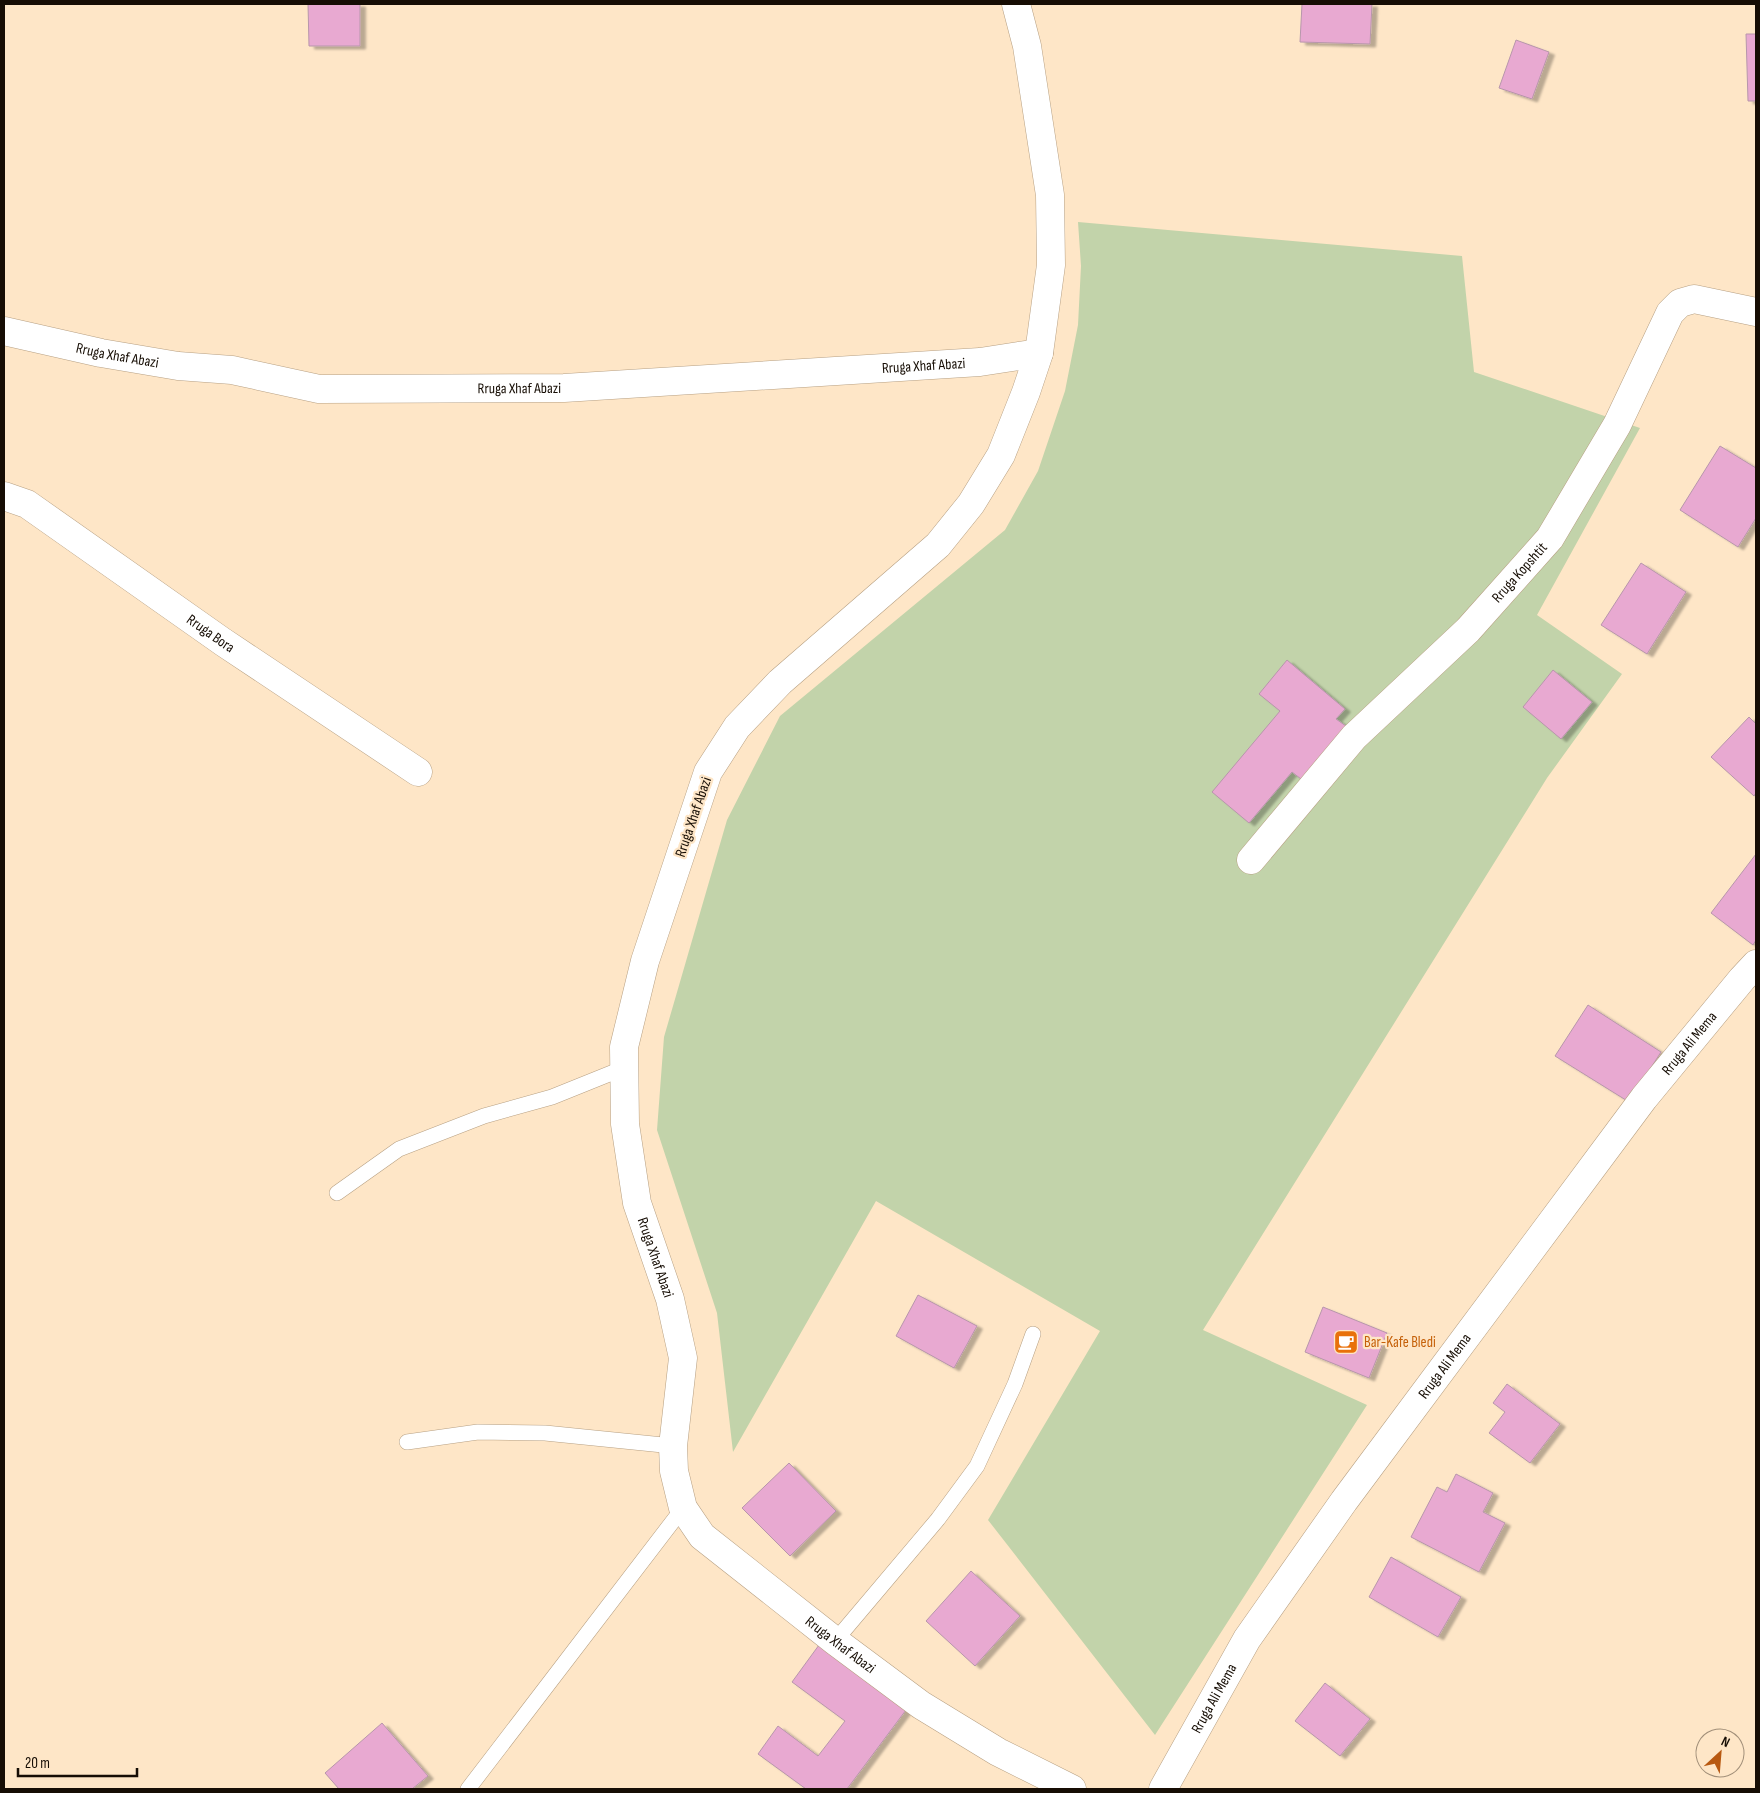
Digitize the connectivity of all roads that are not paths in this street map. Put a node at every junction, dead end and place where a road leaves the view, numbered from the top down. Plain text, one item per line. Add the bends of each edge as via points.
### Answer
1 (1016, 4) edge
2 (1756, 312) edge
3 (4, 331) edge
4 (1039, 353) junction
5 (4, 496) edge
6 (418, 772) dead end
7 (1251, 860) dead end
8 (1756, 964) edge
9 (624, 1068) junction
10 (337, 1192) dead end
11 (1033, 1334) dead end
12 (408, 1442) dead end
13 (673, 1446) junction
14 (683, 1508) junction
15 (836, 1641) junction
16 (468, 1789) edge
17 (1072, 1789) edge
18 (1163, 1789) edge

1 - 4 street, Rruga Xhaf Abazi via 1027,46 1050,195 1051,265
2 - 7 street, Rruga Kopshtit via 1694,299 1680,303 1670,313 1617,425 1550,538 1468,630 1354,737
3 - 4 street, Rruga Xhaf Abazi via 101,353 178,366 232,370 319,389 564,388 980,362
4 - 9 street, Rruga Xhaf Abazi via 1000,455 971,504 938,545 780,682 737,727 708,772 645,961 624,1046
5 - 6 street, Rruga Bora via 27,504 223,642
8 - 18 street, Rruga Ali Mema via 1644,1098 1344,1501 1247,1639
9 - 10 lane via 552,1097 484,1116 400,1148
9 - 13 street, Rruga Xhaf Abazi via 625,1124 637,1203 670,1299 683,1358
11 - 15 lane via 1015,1384 978,1466
12 - 13 lane via 478,1432 545,1433
13 - 14 street, Rruga Xhaf Abazi via 674,1470
14 - 15 street, Rruga Xhaf Abazi via 702,1536
14 - 16 lane
15 - 17 street, Rruga Xhaf Abazi via 921,1705 998,1752

